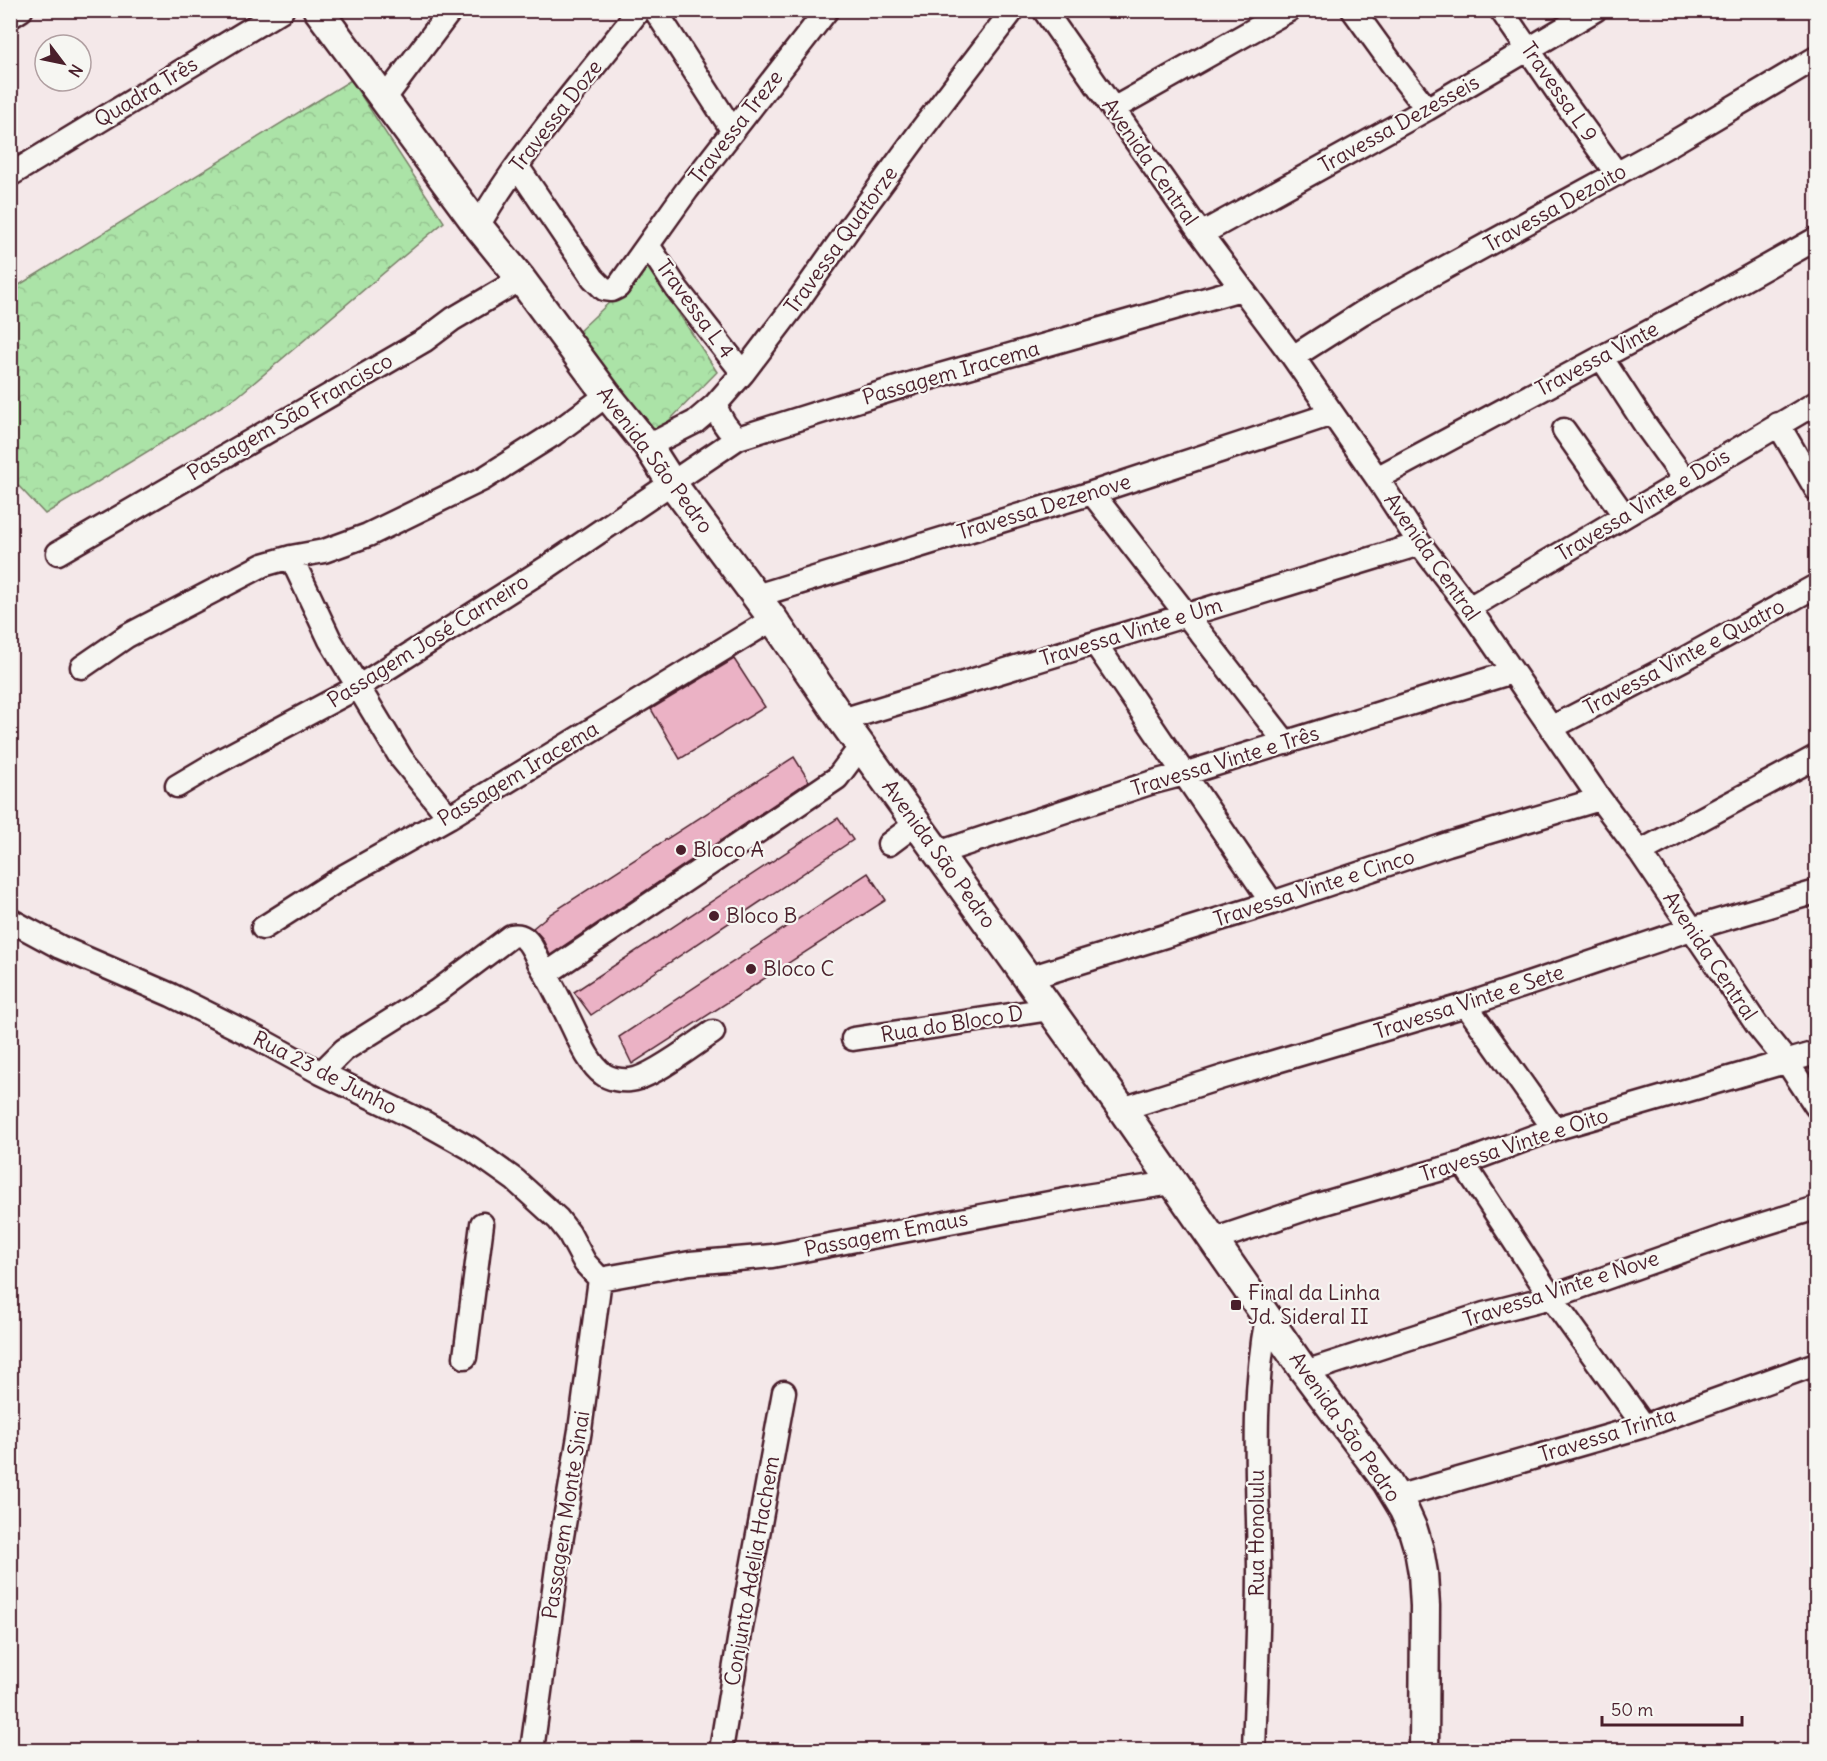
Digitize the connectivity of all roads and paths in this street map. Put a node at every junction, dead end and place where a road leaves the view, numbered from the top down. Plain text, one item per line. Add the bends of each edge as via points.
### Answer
1 (21, 10) edge
2 (282, 10) edge
3 (318, 10) edge
4 (451, 10) edge
5 (639, 10) edge
6 (656, 10) edge
7 (827, 10) edge
8 (1013, 10) edge
9 (1044, 10) edge
10 (1289, 10) edge
11 (1353, 10) edge
12 (1501, 10) edge
13 (1595, 10) edge
14 (10, 17) edge
15 (1529, 50) junction
16 (1816, 58) edge
17 (385, 98) junction
18 (1113, 109) junction
19 (1427, 109) junction
20 (733, 131) junction
21 (517, 166) junction
22 (1617, 174) junction
23 (10, 175) edge
24 (478, 226) junction
25 (1201, 234) junction
26 (1816, 239) edge
27 (648, 244) junction
28 (521, 279) junction
29 (1241, 289) junction
30 (1293, 357) junction
31 (1601, 357) junction
32 (743, 374) junction
33 (607, 395) junction
34 (1816, 403) edge
35 (715, 405) junction
36 (1332, 414) junction
37 (1778, 424) junction
38 (1564, 430) dead end
39 (738, 438) junction
40 (648, 446) junction
41 (1377, 478) junction
42 (1685, 480) junction
43 (671, 482) junction
44 (1816, 489) edge
45 (1092, 493) junction
46 (1624, 515) junction
47 (1420, 544) junction
48 (58, 553) dead end
49 (291, 557) junction
50 (1816, 586) edge
51 (756, 596) junction
52 (1469, 608) junction
53 (1187, 615) junction
54 (773, 619) junction
55 (1095, 643) junction
56 (82, 667) dead end
57 (1512, 672) junction
58 (358, 687) junction
59 (842, 720) junction
60 (1551, 728) junction
61 (1286, 743) junction
62 (861, 746) junction
63 (1816, 757) edge
64 (1184, 774) junction
65 (177, 786) dead end
66 (1600, 799) junction
67 (449, 817) junction
68 (917, 823) junction
69 (889, 844) dead end
70 (1640, 852) junction
71 (938, 853) junction
72 (1816, 892) edge
73 (1272, 903) junction
74 (10, 920) edge
75 (264, 928) dead end
76 (1691, 929) junction
77 (546, 974) junction
78 (1029, 978) junction
79 (1466, 1005) junction
80 (1050, 1009) junction
81 (714, 1032) dead end
82 (853, 1040) dead end
83 (1816, 1053) edge
84 (1787, 1062) junction
85 (321, 1073) junction
86 (1816, 1106) edge
87 (1122, 1109) junction
88 (1554, 1129) junction
89 (1463, 1163) junction
90 (1172, 1183) junction
91 (1816, 1208) edge
92 (482, 1224) dead end
93 (1213, 1240) junction
94 (600, 1279) junction
95 (1551, 1297) junction
96 (1267, 1317) junction
97 (465, 1357) dead end
98 (1816, 1364) edge
99 (1305, 1372) junction
100 (784, 1392) dead end
101 (1644, 1426) junction
102 (1396, 1497) junction
103 (531, 1750) edge
104 (721, 1750) edge
105 (1254, 1750) edge
106 (1424, 1750) edge

1 - 14 street
2 - 23 street, Quadra Três
3 - 17 main road, Avenida São Pedro
4 - 17 street
5 - 21 street, Travessa Doze
6 - 20 street
7 - 20 street, Travessa Treze
8 - 32 street, Travessa Quatorze
9 - 18 street, Avenida Central
10 - 18 street
11 - 19 street
12 - 15 street, Travessa L 9
13 - 15 street, Travessa Dezesseis
15 - 19 street, Travessa Dezesseis
15 - 22 street, Travessa L 9
16 - 22 street, Travessa Dezoito
17 - 24 main road, Avenida São Pedro
18 - 25 street, Avenida Central
19 - 25 street, Travessa Dezesseis
20 - 27 street, Travessa Treze
21 - 24 street, Travessa Doze
21 - 27 street, Travessa Treze via 604,289 618,287
22 - 30 street, Travessa Dezoito via 1362,313
24 - 28 main road, Avenida São Pedro
25 - 29 street, Avenida Central
26 - 31 street, Travessa Vinte
27 - 32 street, Travessa L 4 via 677,289
28 - 33 main road, Avenida São Pedro
28 - 48 street, Passagem São Francisco via 425,340
29 - 30 street, Avenida Central
29 - 39 street, Passagem Iracema via 916,382
30 - 36 street, Avenida Central
31 - 41 street, Travessa Vinte
31 - 42 street
32 - 35 street, Travessa Quatorze
33 - 40 main road, Avenida São Pedro
33 - 49 street via 517,458 427,508 346,544
34 - 37 street, Travessa Vinte e Dois
35 - 39 street via 723,423
35 - 40 street, Travessa Quatorze via 695,422
36 - 41 street, Avenida Central
36 - 45 street, Travessa Dezenove
37 - 42 street, Travessa Vinte e Dois
37 - 44 street
38 - 46 street
39 - 43 street, Passagem Iracema
40 - 43 main road, Avenida São Pedro
41 - 47 street, Avenida Central
42 - 46 street, Travessa Vinte e Dois
43 - 51 main road, Avenida São Pedro
43 - 58 street, Passagem José Carneiro via 549,566
45 - 51 street, Travessa Dezenove
45 - 53 street
46 - 52 street, Travessa Vinte e Dois
47 - 52 street, Avenida Central
47 - 53 street, Travessa Vinte e Um
49 - 56 street via 242,575 127,636
49 - 58 street via 330,640
50 - 60 street, Travessa Vinte e Quatro
51 - 54 main road, Avenida São Pedro
52 - 57 street, Avenida Central
53 - 55 street, Travessa Vinte e Um
53 - 61 street
54 - 59 main road, Avenida São Pedro
54 - 67 street, Passagem Iracema
55 - 59 street, Travessa Vinte e Um
55 - 64 street
57 - 60 street, Avenida Central
57 - 61 street, Travessa Vinte e Três
58 - 65 street, Passagem José Carneiro
58 - 67 street via 401,758
59 - 62 main road, Avenida São Pedro
60 - 66 street, Avenida Central
61 - 64 street, Travessa Vinte e Três
62 - 68 main road, Avenida São Pedro
62 - 77 street via 837,778
63 - 70 street
64 - 71 street, Travessa Vinte e Três
64 - 73 street
66 - 70 street, Avenida Central
66 - 73 street, Travessa Vinte e Cinco via 1448,844
67 - 75 street, Passagem Iracema via 346,875
68 - 69 street
68 - 71 main road, Avenida São Pedro
70 - 76 street, Avenida Central
71 - 78 main road, Avenida São Pedro
72 - 76 street, Travessa Vinte e Sete
73 - 78 street, Travessa Vinte e Cinco
74 - 85 street, Rua 23 de Junho via 171,995
76 - 79 street, Travessa Vinte e Sete
76 - 84 street, Avenida Central
77 - 81 street via 581,1044 608,1077 638,1078
77 - 85 street via 523,937 511,936 438,991 344,1050
78 - 80 main road, Avenida São Pedro
79 - 87 street, Travessa Vinte e Sete
79 - 88 street
80 - 82 street, Rua do Bloco D
80 - 87 main road, Avenida São Pedro
83 - 84 street, Travessa Vinte e Oito
84 - 86 street, Avenida Central
84 - 88 street, Travessa Vinte e Oito
85 - 94 street, Rua 23 de Junho via 448,1135 515,1180 558,1219 585,1263
87 - 90 main road, Avenida São Pedro
88 - 89 street, Travessa Vinte e Oito
89 - 93 street, Travessa Vinte e Oito
89 - 95 street
90 - 93 main road, Avenida São Pedro
90 - 94 street, Passagem Emaus via 771,1256 690,1263
91 - 95 street, Travessa Vinte e Nove
92 - 97 street
93 - 96 main road, Avenida São Pedro
94 - 103 street, Passagem Monte Sinai
95 - 99 street, Travessa Vinte e Nove via 1484,1314
95 - 101 street
96 - 99 main road, Avenida São Pedro
96 - 105 street, Rua Honolulu via 1258,1380 1256,1444 1259,1570
98 - 101 street, Travessa Trinta
99 - 102 main road, Avenida São Pedro
100 - 104 street, Conjunto Adelia Hachem
101 - 102 street, Travessa Trinta
102 - 106 main road, Avenida São Pedro via 1413,1530 1423,1573

